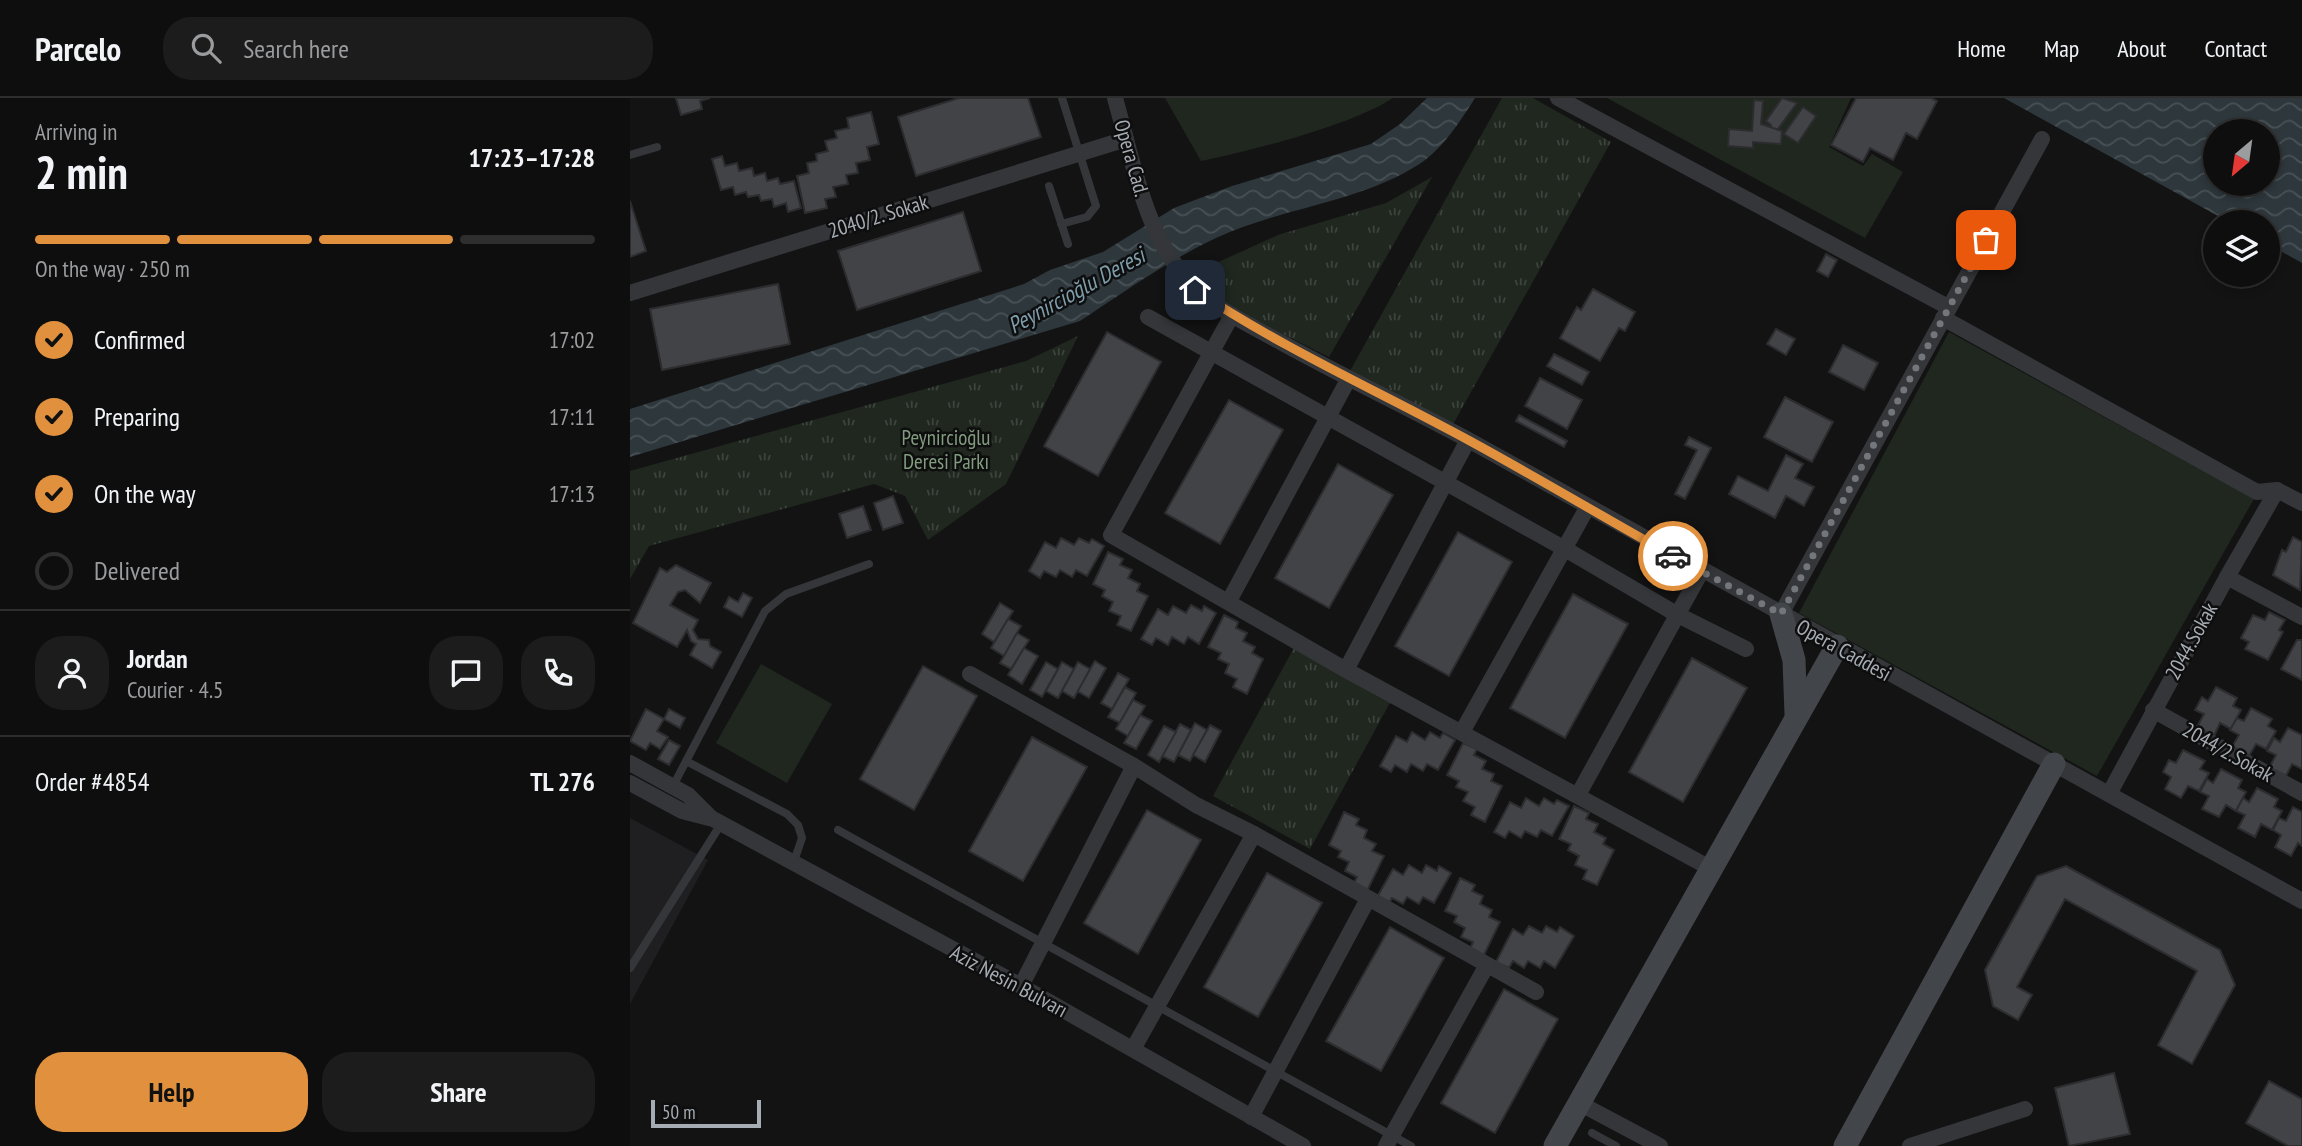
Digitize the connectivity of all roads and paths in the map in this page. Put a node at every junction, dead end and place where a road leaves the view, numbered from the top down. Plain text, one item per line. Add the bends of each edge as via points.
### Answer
1 (1062, 98) edge
2 (1115, 98) edge
3 (1558, 98) edge
4 (1126, 139) junction
5 (2042, 139) dead end
6 (657, 147) dead end
7 (1077, 154) junction
8 (630, 155) edge
9 (1049, 186) dead end
10 (1061, 224) junction
11 (1068, 244) dead end
12 (1177, 265) joint
13 (630, 293) edge
14 (1945, 312) junction
15 (1232, 314) junction
16 (1148, 317) dead end
17 (1212, 350) junction
18 (1349, 380) junction
19 (1329, 417) junction
20 (1468, 440) junction
21 (1445, 483) junction
22 (2277, 489) junction
23 (2302, 503) edge
24 (1587, 508) junction
25 (1565, 549) junction
26 (869, 564) dead end
27 (1701, 572) junction
28 (2227, 577) junction
29 (1229, 601) junction
30 (1781, 614) junction
31 (1678, 615) junction
32 (2302, 617) edge
33 (1837, 646) junction
34 (1746, 649) dead end
35 (1346, 670) junction
36 (970, 674) dead end
37 (2153, 710) junction
38 (1796, 716) junction
39 (1462, 732) junction
40 (686, 761) junction
41 (630, 763) edge
42 (2054, 764) junction
43 (1134, 766) junction
44 (630, 783) edge
45 (673, 786) junction
46 (2302, 793) edge
47 (2109, 794) junction
48 (1578, 795) junction
49 (717, 822) junction
50 (838, 830) dead end
51 (1254, 834) junction
52 (793, 864) junction
53 (1710, 868) junction
54 (1368, 899) junction
55 (2302, 901) edge
56 (1043, 943) junction
57 (1487, 965) junction
58 (630, 968) edge
59 (1021, 986) junction
60 (1536, 992) dead end
61 (1157, 1006) junction
62 (1133, 1049) junction
63 (1276, 1071) junction
64 (1579, 1103) junction
65 (2025, 1109) dead end
66 (1251, 1117) junction
67 (1592, 1133) dead end
68 (1389, 1141) edge
69 (1303, 1146) edge
70 (1412, 1146) edge
71 (1555, 1146) edge
72 (1616, 1146) edge
73 (1660, 1146) edge
74 (1845, 1146) edge
75 (1910, 1146) edge

1 - 7 lane
2 - 4 street, Opera Cad.
3 - 14 street
4 - 7 street, 2040/2. Sokak
4 - 12 street, Opera Cad. via 1149,219
5 - 14 street
6 - 8 lane
7 - 10 lane via 1096,206 1087,217
7 - 13 street, 2040/2. Sokak
9 - 10 lane
10 - 11 lane
12 - 15 street, Opera Caddesi via 1195,290
14 - 22 street via 2258,492
14 - 30 street
15 - 17 street
15 - 18 street, Opera Caddesi
16 - 17 street
17 - 19 street
17 - 29 street via 1111,535
18 - 19 street
18 - 20 street, Opera Caddesi
19 - 21 street
19 - 29 street
20 - 21 street
20 - 24 street, Opera Caddesi
21 - 25 street
21 - 35 street
22 - 23 street
22 - 28 street, 2044.Sokak
24 - 25 street
24 - 27 street, Opera Caddesi
25 - 31 street
25 - 39 street
26 - 40 lane via 786,594 765,611
27 - 30 street, Opera Caddesi
27 - 31 street
28 - 32 street
28 - 37 street, 2044.Sokak
29 - 35 street
30 - 33 street, Opera Caddesi
30 - 38 street via 1794,660
31 - 34 street
31 - 48 street
33 - 38 street
33 - 42 street, Opera Caddesi
35 - 39 street
36 - 43 street
37 - 46 street, 2044/2.Sokak
37 - 47 street, 2044.Sokak
38 - 53 street
39 - 48 street
40 - 45 lane
40 - 52 lane via 793,819 802,838
41 - 45 street, Aziz Nesin Bulvarı
42 - 47 street, Opera Caddesi
42 - 74 street
43 - 51 street
43 - 56 street
44 - 49 street, Aziz Nesin Bulvarı via 682,811
45 - 49 street, Aziz Nesin Bulvarı
47 - 55 street, Opera Caddesi
48 - 53 street
49 - 52 street, Aziz Nesin Bulvarı
49 - 58 lane
50 - 56 lane
51 - 54 street
51 - 61 street
52 - 59 street, Aziz Nesin Bulvarı
53 - 64 street
54 - 57 street
54 - 63 street
56 - 59 street
56 - 61 lane
57 - 60 street
57 - 68 street
59 - 62 street, Aziz Nesin Bulvarı
61 - 62 street
61 - 63 lane
62 - 66 street, Aziz Nesin Bulvarı
63 - 66 street
63 - 68 lane
64 - 71 street
64 - 73 street
65 - 75 street
66 - 69 street, Aziz Nesin Bulvarı
67 - 72 lane
68 - 70 lane

